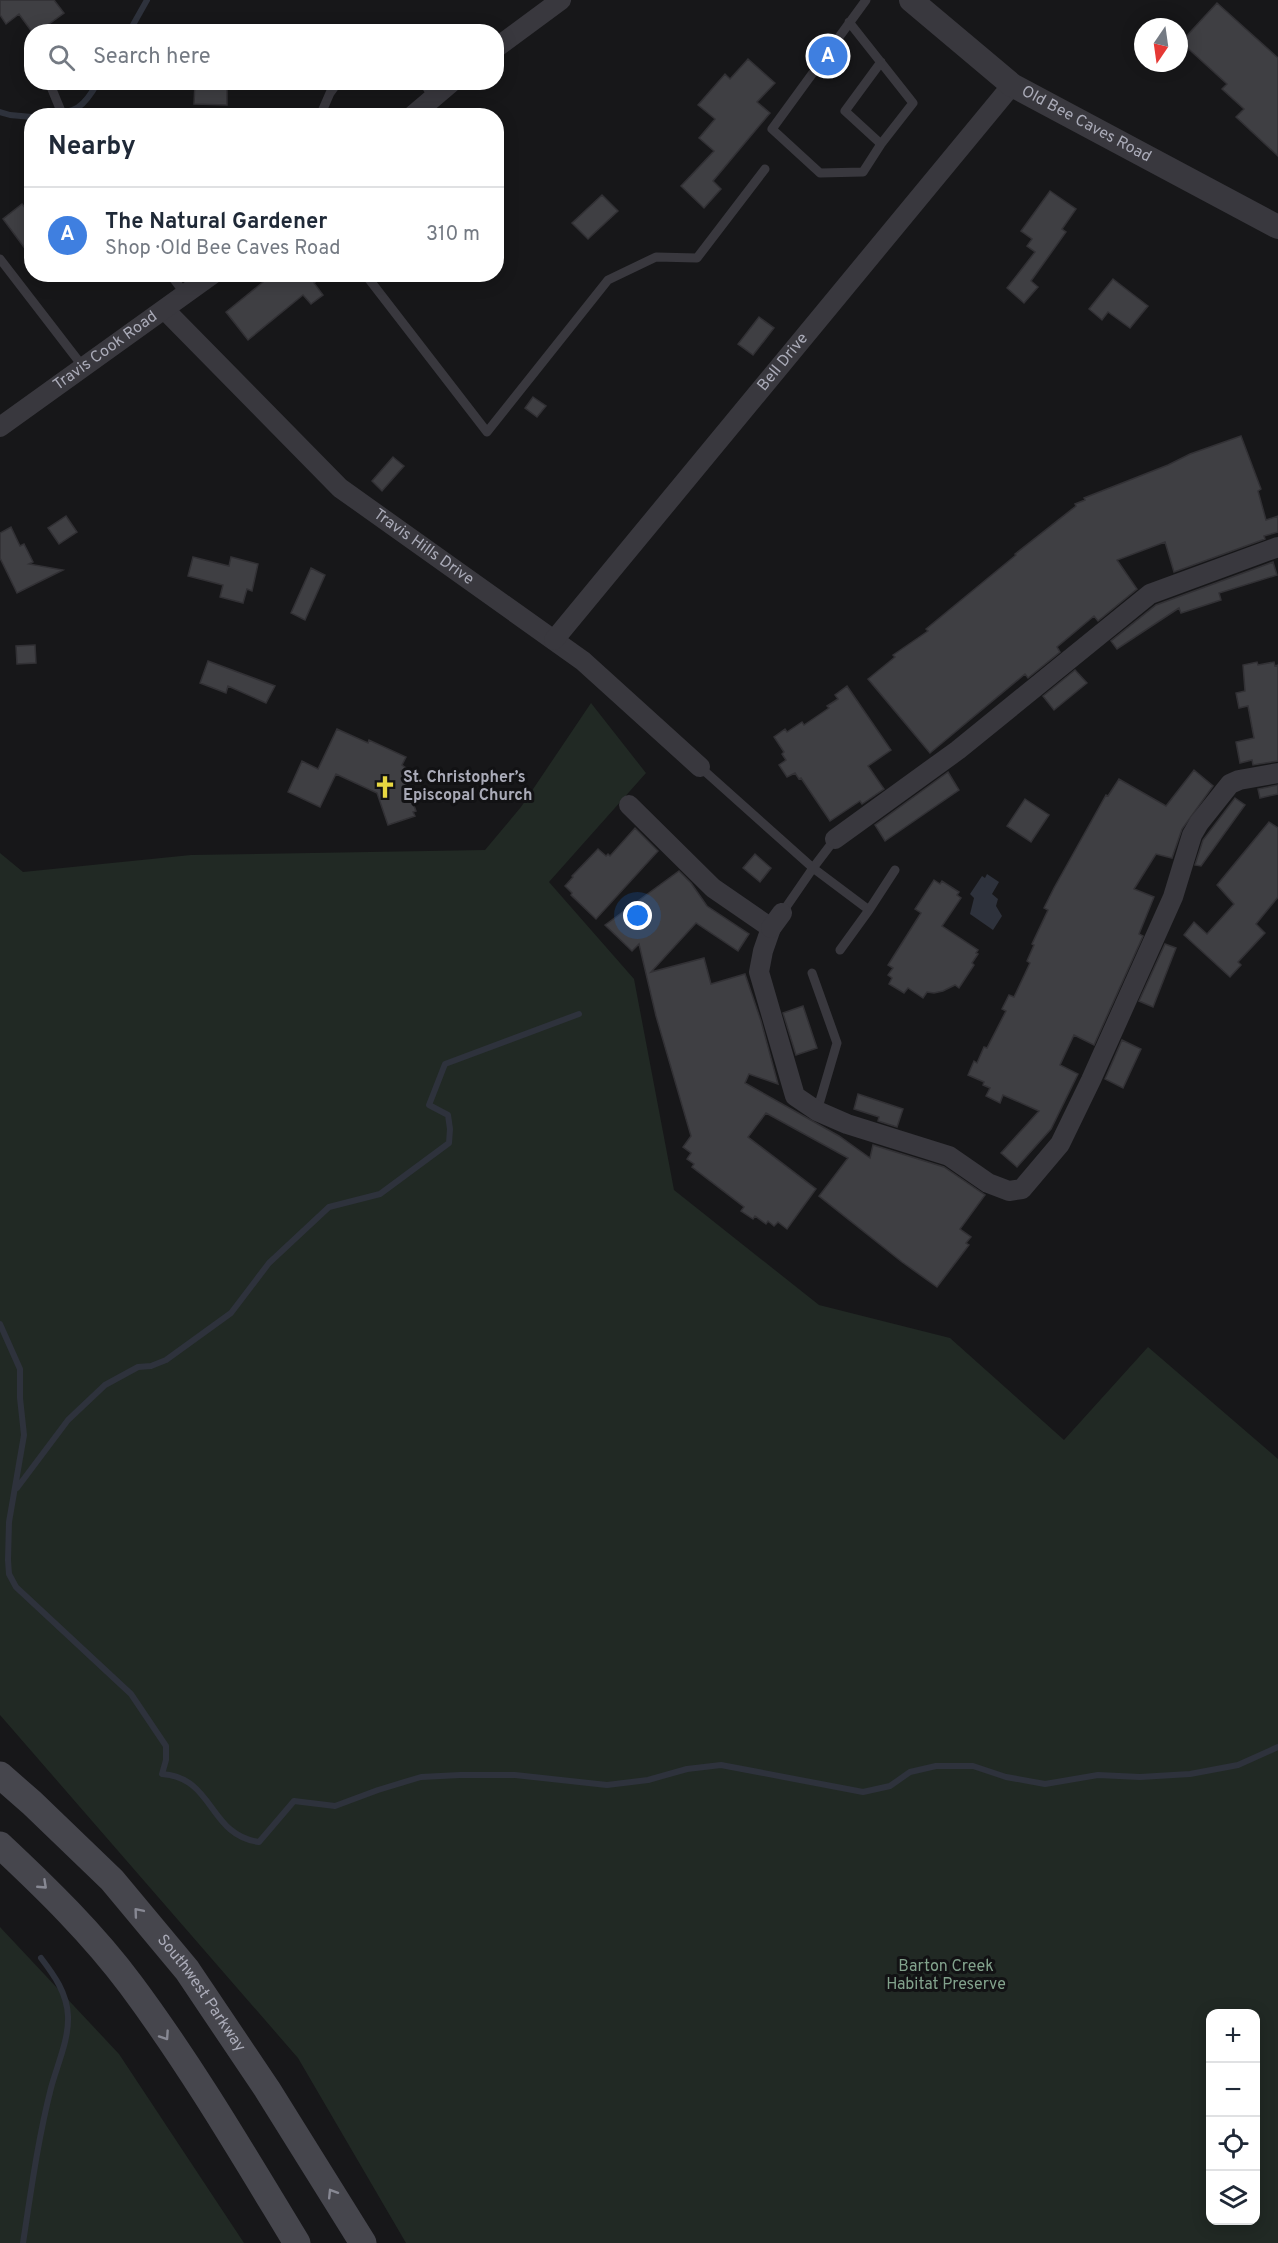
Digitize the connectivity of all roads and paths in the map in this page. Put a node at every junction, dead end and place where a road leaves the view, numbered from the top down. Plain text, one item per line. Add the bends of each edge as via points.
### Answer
1 (561, 0) edge
2 (866, 0) edge
3 (911, 0) edge
4 (849, 22) junction
5 (504, 42) edge
6 (881, 62) junction
7 (1012, 85) junction
8 (52, 90) edge
9 (333, 90) edge
10 (428, 90) edge
11 (60, 108) edge
12 (323, 108) edge
13 (417, 108) edge
14 (881, 144) junction
15 (765, 169) dead end
16 (1278, 227) edge
17 (0, 259) edge
18 (176, 282) edge
19 (203, 282) edge
20 (371, 282) edge
21 (186, 295) junction
22 (165, 310) junction
23 (84, 368) junction
24 (0, 427) edge
25 (1278, 547) edge
26 (554, 640) junction
27 (700, 767) joint
28 (1278, 772) edge
29 (628, 805) dead end
30 (836, 839) joint
31 (813, 868) junction
32 (895, 870) dead end
33 (869, 909) junction
34 (777, 921) junction
35 (840, 950) dead end
36 (812, 973) dead end
37 (817, 1111) junction
38 (0, 1775) edge
39 (0, 1845) edge
40 (297, 2243) edge
41 (363, 2243) edge

1 - 5 street
2 - 4 lane
3 - 7 street, Old Bee Caves Road
4 - 6 lane
4 - 14 lane via 772,129 820,173 863,172
6 - 14 lane via 913,103
6 - 14 lane via 845,111
7 - 16 street, Old Bee Caves Road
7 - 26 street, Bell Drive
8 - 11 lane
9 - 12 lane
10 - 13 street
15 - 20 lane via 697,258 656,257 608,280 487,432
17 - 23 lane
18 - 21 lane
19 - 21 street, Travis Cook Road
21 - 22 street, Travis Cook Road
22 - 23 street, Travis Cook Road
22 - 26 street, Travis Hills Drive via 340,488
23 - 24 street, Travis Cook Road
25 - 30 street via 1150,594 958,750
26 - 27 street, Travis Hills Drive via 583,661
27 - 31 lane
28 - 37 street via 1230,784 1199,823 1173,897 1091,1080 1060,1144 1022,1189 1009,1191 988,1183 949,1156
29 - 34 street via 713,888
30 - 31 lane
31 - 33 lane
31 - 34 lane
32 - 33 lane
33 - 35 lane
34 - 37 street via 763,951 759,972 795,1096
36 - 37 lane via 837,1043
41 -> 38 main road, Southwest Parkway via 187,1970 112,1880
39 -> 40 main road via 58,1899 130,1984

